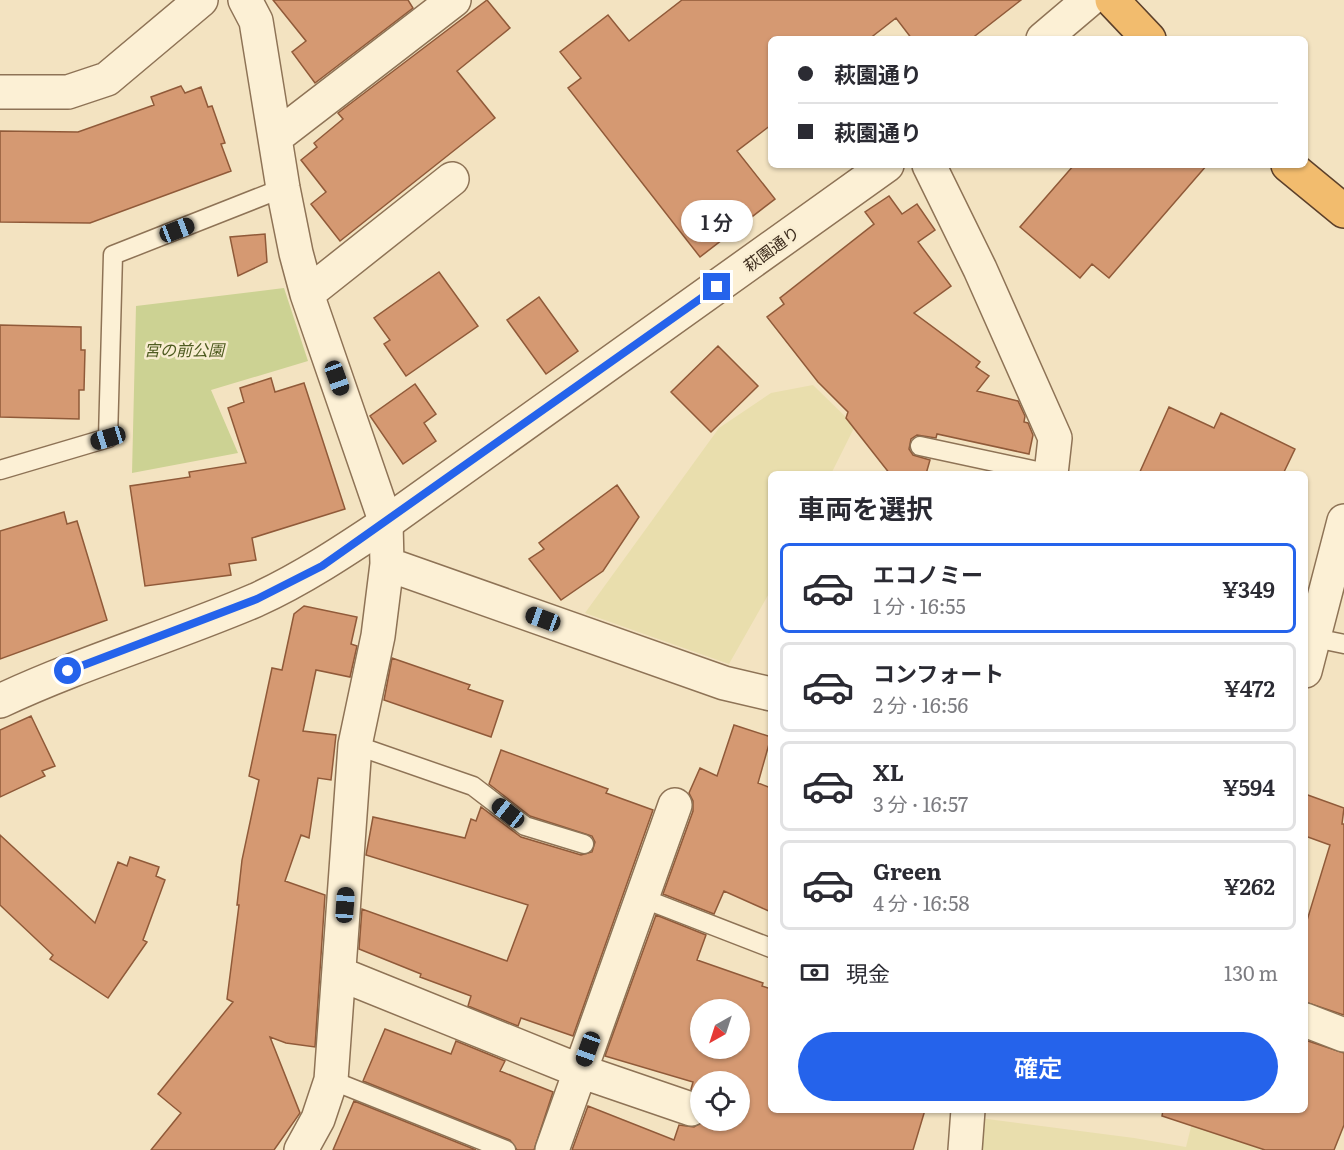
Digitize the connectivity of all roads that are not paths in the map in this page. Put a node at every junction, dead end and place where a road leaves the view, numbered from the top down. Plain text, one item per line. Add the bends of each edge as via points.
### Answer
1 (201, 0) edge
2 (245, 0) edge
3 (454, 0) edge
4 (1089, 0) edge
5 (1112, 0) edge
6 (1047, 36) edge
7 (1146, 36) edge
8 (0, 92) edge
9 (276, 137) junction
10 (883, 168) edge
11 (930, 168) edge
12 (1292, 168) edge
13 (452, 179) dead end
14 (283, 189) junction
15 (1344, 211) edge
16 (307, 294) junction
17 (920, 446) dead end
18 (0, 470) edge
19 (1037, 471) edge
20 (1051, 471) edge
21 (1344, 521) edge
22 (386, 523) junction
23 (387, 564) junction
24 (1329, 641) edge
25 (1308, 666) edge
26 (768, 693) edge
27 (0, 700) edge
28 (355, 744) junction
29 (675, 805) dead end
30 (584, 844) dead end
31 (642, 897) junction
32 (768, 947) edge
33 (340, 974) junction
34 (1308, 1021) edge
35 (1344, 1035) edge
36 (580, 1071) junction
37 (331, 1080) junction
38 (690, 1109) edge
39 (968, 1113) edge
40 (301, 1150) edge
41 (506, 1150) edge
42 (552, 1150) edge
43 (965, 1150) edge

1 - 8 street via 107,79 68,92
2 - 9 street via 256,21
3 - 9 street
4 - 6 street
5 - 7 highway
9 - 14 street
10 - 22 street, 萩園通り
11 - 20 street via 1055,438
12 - 15 highway
13 - 16 street
14 - 16 street
14 - 18 lane via 113,255 108,438
16 - 22 street
17 - 19 lane
21 - 24 street
22 - 23 street
22 - 27 street, 萩園通り via 322,566 257,599 47,678
23 - 26 street via 724,683
23 - 28 street via 378,636
24 - 25 street
28 - 30 lane via 473,786 525,826
28 - 33 street
29 - 31 street
31 - 32 lane
31 - 36 street
33 - 36 street
33 - 37 street
34 - 35 street
36 - 38 street
36 - 42 street
37 - 40 street via 318,1119
37 - 41 lane
39 - 43 street

